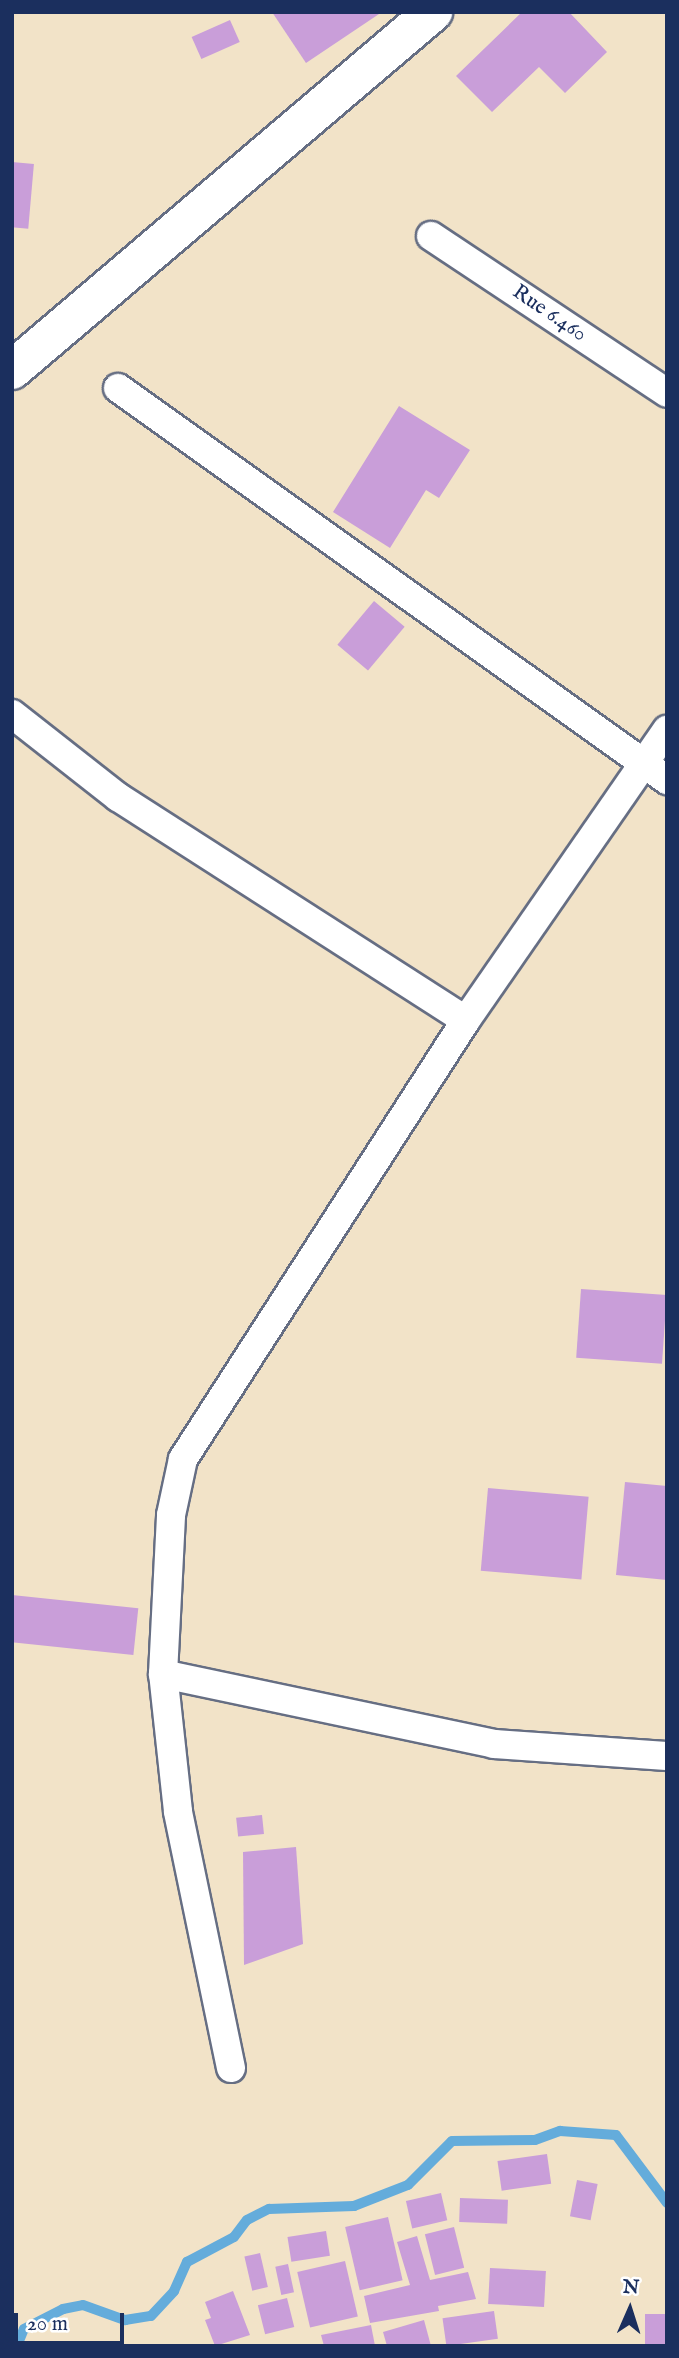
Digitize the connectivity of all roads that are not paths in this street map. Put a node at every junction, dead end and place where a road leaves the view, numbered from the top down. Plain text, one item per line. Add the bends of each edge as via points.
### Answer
1 (433, 12) edge
2 (431, 236) dead end
3 (12, 370) edge
4 (118, 388) dead end
5 (667, 393) edge
6 (12, 714) edge
7 (667, 730) edge
8 (656, 771) edge
9 (466, 1020) junction
10 (163, 1674) junction
11 (667, 1756) edge
12 (231, 2068) dead end

1 - 3 street
2 - 5 street, Rue 6.460
4 - 8 street
6 - 9 street via 118,797
7 - 8 street
8 - 9 street
9 - 10 street via 183,1459 171,1514
10 - 11 street via 494,1744
10 - 12 street via 178,1811

